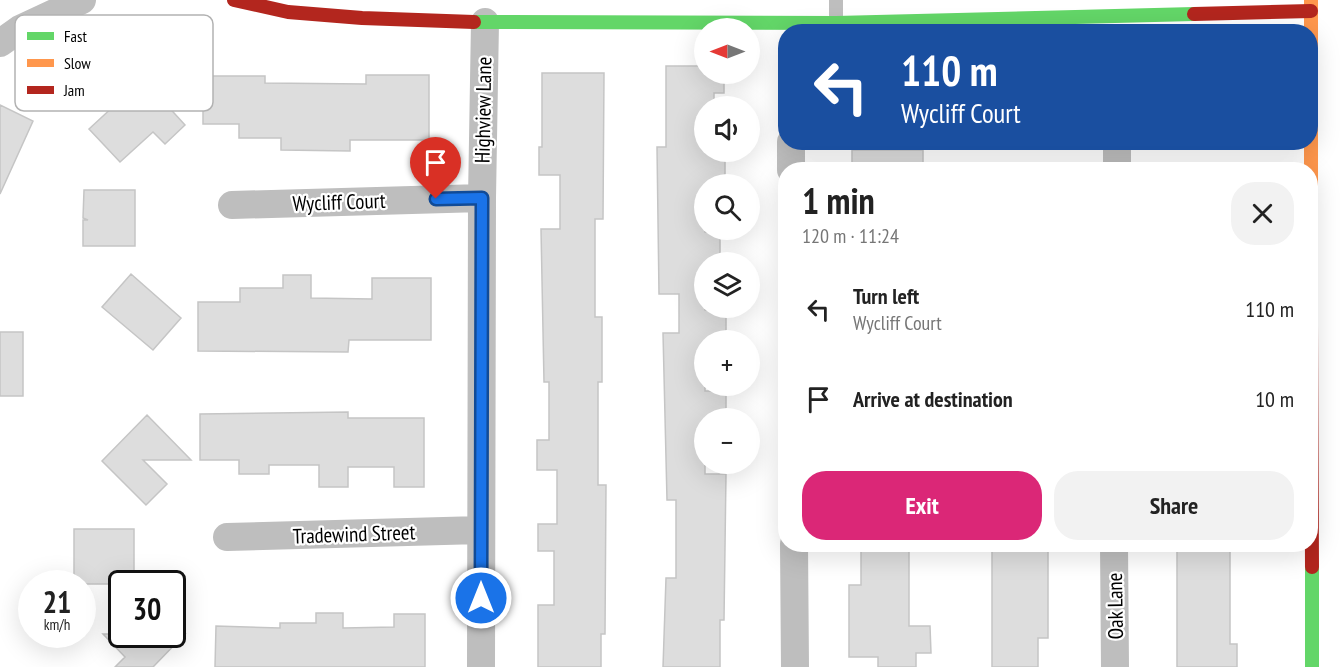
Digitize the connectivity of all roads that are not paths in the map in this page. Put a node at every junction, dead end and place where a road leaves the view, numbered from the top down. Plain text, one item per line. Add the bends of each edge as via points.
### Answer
1 (82, 0) edge
2 (234, 0) edge
3 (836, 0) edge
4 (1087, 0) edge
5 (1311, 5) edge
6 (1262, 6) edge
7 (50, 15) edge
8 (1088, 16) junction
9 (485, 21) junction
10 (836, 23) junction
11 (1118, 23) edge
12 (824, 24) edge
13 (1311, 24) edge
14 (778, 27) edge
15 (15, 32) edge
16 (0, 43) edge
17 (482, 198) junction
18 (232, 205) dead end
19 (480, 530) junction
20 (227, 537) dead end
21 (794, 552) edge
22 (1114, 552) edge
23 (1312, 552) edge
24 (481, 667) edge
25 (795, 667) edge
26 (1115, 667) edge
27 (1312, 667) edge

1 - 7 street
2 - 9 street via 320,15
3 - 10 lane
4 - 8 lane
5 - 6 street
5 - 13 street
6 - 11 street
8 - 10 street
8 - 11 street
9 - 14 street
9 - 17 street, Highview Lane
10 - 12 street
15 - 16 street
17 - 18 street, Wycliff Court
17 - 19 street, Highview Lane
19 - 20 street, Tradewind Street
19 - 24 street, Highview Lane
21 - 25 street
22 - 26 street, Oak Lane
23 - 27 street

